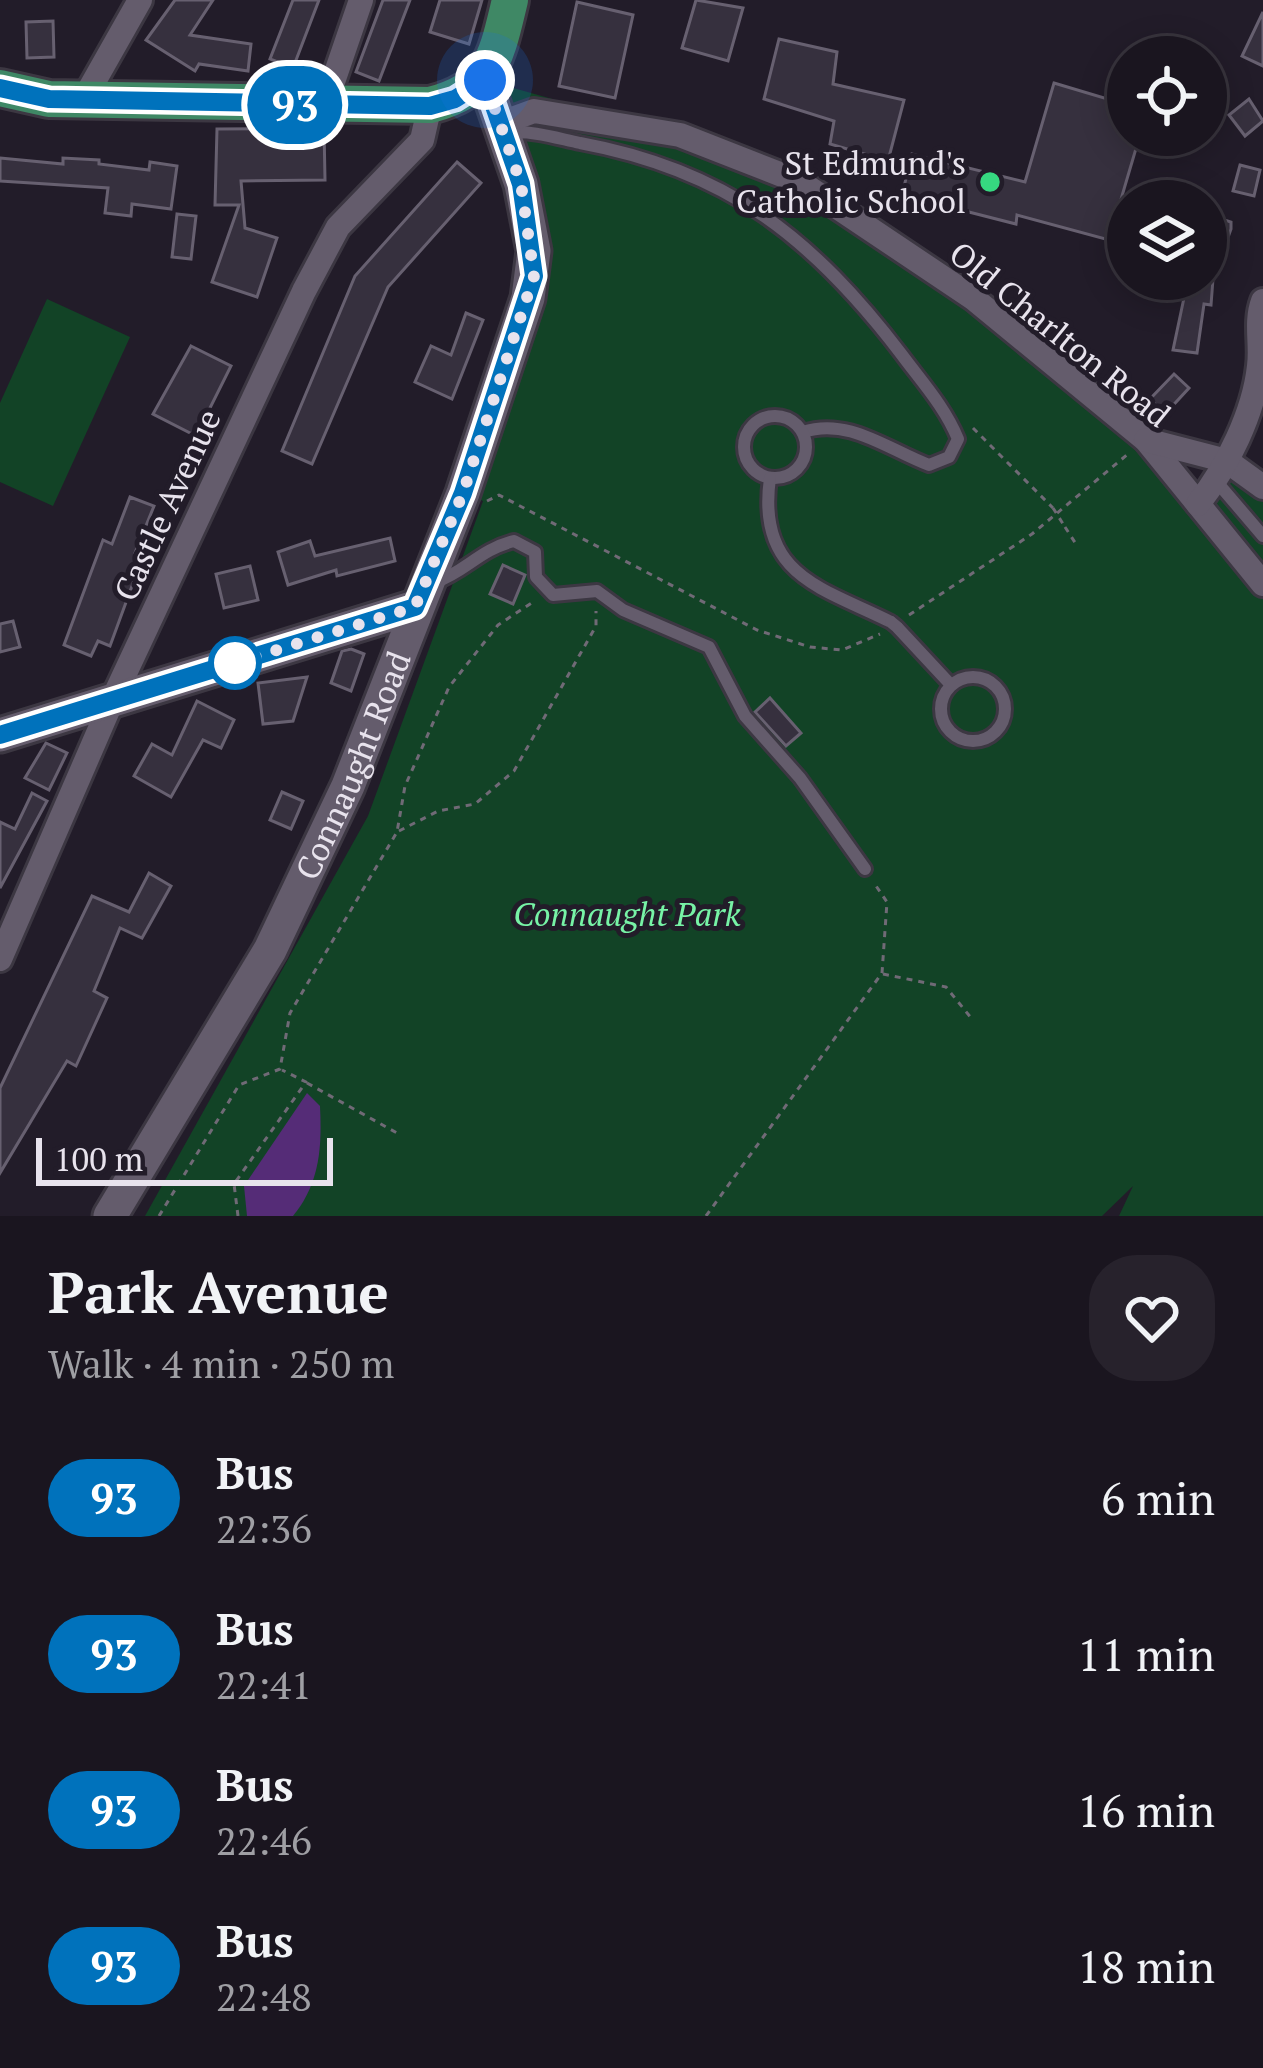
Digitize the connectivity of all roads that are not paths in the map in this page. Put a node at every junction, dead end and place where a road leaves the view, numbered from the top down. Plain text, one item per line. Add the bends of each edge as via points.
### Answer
1 (140, 0) edge
2 (361, 0) edge
3 (510, 0) edge
4 (485, 80) junction
5 (0, 88) edge
6 (84, 98) junction
7 (325, 106) junction
8 (430, 106) junction
9 (505, 128) junction
10 (1263, 301) edge
11 (803, 432) junction
12 (1139, 445) junction
13 (1221, 471) junction
14 (770, 478) junction
15 (1263, 487) edge
16 (1198, 504) junction
17 (1263, 536) edge
18 (1263, 584) edge
19 (418, 598) junction
20 (951, 685) junction
21 (112, 700) junction
22 (0, 735) edge
23 (865, 869) road end
24 (0, 958) edge
25 (110, 1216) edge

1 - 6 street
2 - 7 street
3 - 4 main road
4 - 8 main road
4 - 9 street, Connaught Road
5 - 6 main road
6 - 7 main road
7 - 8 main road
8 - 21 street, Castle Avenue via 422,140 338,227
9 - 11 lane via 629,152 722,187 816,253 950,418 958,439 949,458 929,465 853,429 824,424
9 - 12 street, Old Charlton Road via 534,111 680,135 800,182 973,298
9 - 19 street, Connaught Road via 534,276 463,493
10 - 13 street via 1259,369
11 - 14 lane via 804,461 789,476
11 - 14 lane via 777,416 750,429 746,459
12 - 13 street
12 - 16 street, Old Charlton Road
13 - 15 street
13 - 16 street
13 - 17 lane
14 - 20 lane via 774,533 802,580 894,624
16 - 18 street, Old Charlton Road
19 - 21 street
19 - 23 lane via 485,548 514,541 535,552 536,577 553,595 597,591 710,647 745,716
19 - 25 street, Connaught Road via 349,786 270,950
20 - 20 lane via 970,676 998,688 1004,718 992,735 972,741 945,725 941,704
21 - 22 street
21 - 24 street, Castle Avenue

